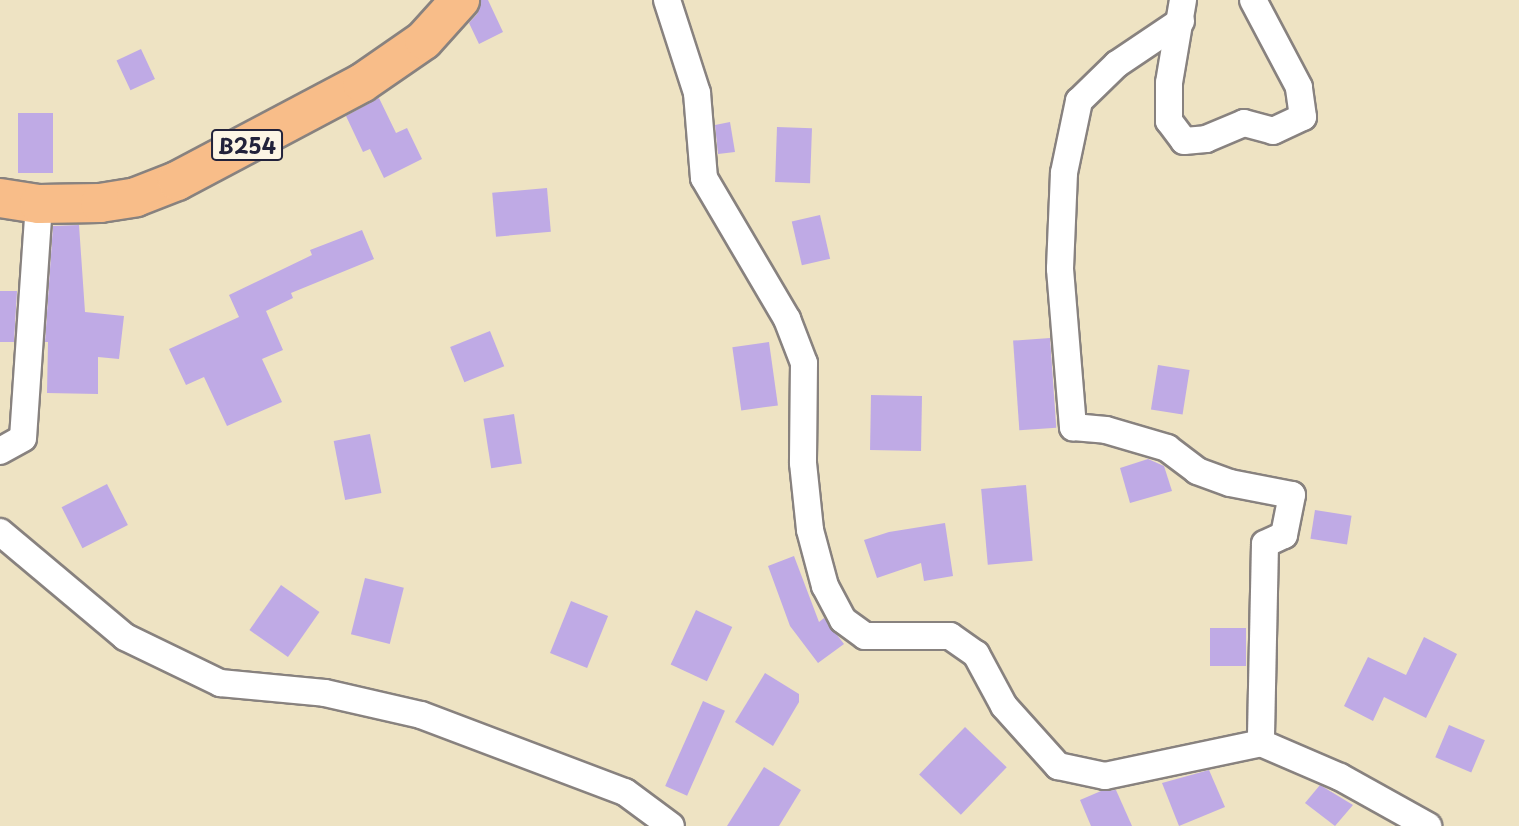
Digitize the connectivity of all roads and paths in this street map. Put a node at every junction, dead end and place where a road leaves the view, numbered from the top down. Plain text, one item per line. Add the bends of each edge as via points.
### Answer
1 (460, 0) edge
2 (667, 0) edge
3 (1253, 0) edge
4 (1182, 10) edge
5 (0, 198) edge
6 (39, 204) junction
7 (0, 451) edge
8 (0, 532) edge
9 (1261, 743) junction
10 (671, 826) edge
11 (1428, 826) edge

1 - 6 main road, B254 via 424,40 362,83 177,181 136,197 100,204
2 - 9 street via 697,93 704,178 787,319 804,363 803,463 810,530 825,586 843,620 865,636 950,636 976,654 1003,706 1058,766 1105,776
3 - 4 street via 1298,87 1303,117 1273,131 1244,123 1206,139 1184,141 1169,121 1169,83
4 - 9 street via 1079,102 1064,173 1060,268 1073,427 1106,430 1167,448 1196,471 1292,495 1284,536 1265,544
5 - 6 main road, B254
6 - 7 street via 23,438
8 - 10 street via 125,637 220,683 325,693 421,715 625,792
9 - 11 street via 1340,777

